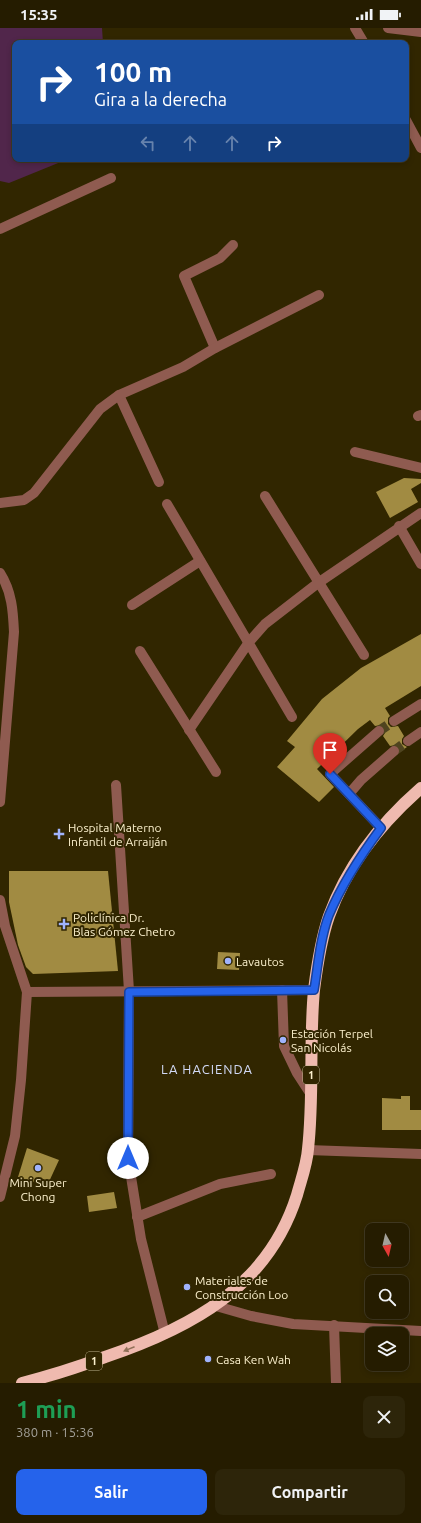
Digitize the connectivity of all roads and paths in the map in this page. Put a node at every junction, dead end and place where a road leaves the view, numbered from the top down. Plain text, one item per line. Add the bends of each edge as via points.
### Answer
1 (355, 28) edge
2 (388, 28) edge
3 (421, 32) edge
4 (362, 40) edge
5 (409, 126) edge
6 (421, 148) edge
7 (111, 178) dead end
8 (0, 229) edge
9 (233, 244) dead end
10 (319, 295) dead end
11 (215, 348) junction
12 (119, 395) junction
13 (355, 452) dead end
14 (421, 468) edge
15 (159, 482) dead end
16 (265, 496) dead end
17 (0, 503) edge
18 (166, 504) dead end
19 (421, 512) edge
20 (399, 526) junction
21 (200, 561) junction
22 (421, 564) edge
23 (0, 573) edge
24 (318, 583) junction
25 (132, 605) dead end
26 (248, 642) junction
27 (140, 651) dead end
28 (364, 655) dead end
29 (421, 704) edge
30 (292, 717) dead end
31 (394, 721) tunnel mouth
32 (189, 730) junction
33 (379, 731) tunnel mouth
34 (421, 732) edge
35 (408, 741) tunnel mouth
36 (394, 751) tunnel mouth
37 (216, 772) dead end
38 (116, 785) dead end
39 (421, 788) edge
40 (349, 794) junction
41 (0, 802) edge
42 (381, 828) junction
43 (0, 900) edge
44 (282, 990) junction
45 (314, 990) junction
46 (27, 992) junction
47 (129, 992) junction
48 (310, 1093) junction
49 (308, 1150) junction
50 (421, 1154) edge
51 (271, 1174) dead end
52 (0, 1197) edge
53 (137, 1217) junction
54 (216, 1306) junction
55 (334, 1325) junction
56 (421, 1330) edge
57 (165, 1334) junction
58 (22, 1383) edge
59 (336, 1383) edge

1 - 4 street
2 - 3 street
5 - 6 street
7 - 8 street
9 - 11 street via 220,258 184,276
10 - 11 street
11 - 12 street via 183,367
12 - 15 street
12 - 17 street via 100,409 34,493 24,500
13 - 14 street
16 - 24 street
18 - 21 street
19 - 20 street
20 - 22 street
20 - 24 street
21 - 25 street
21 - 26 street
23 - 41 street via 7,583 13,606 14,632
24 - 26 street via 265,624
24 - 28 street
26 - 30 street
26 - 32 street
27 - 32 street
29 - 31 street
32 - 37 street
33 - 40 street via 330,774
34 - 35 street
36 - 40 street
38 - 47 street
39 - 42 highway, 1 via 401,805
40 - 42 street
42 - 45 highway, 1 via 360,856 329,916
43 - 46 street via 5,926
44 - 45 street
44 - 47 street
44 - 48 street via 284,1046
45 - 48 highway, 1
46 - 47 street
46 - 52 street via 15,1136
47 - 53 street via 128,1158
48 - 49 highway, 1
49 - 50 street
49 - 54 highway, 1 via 292,1211 281,1233 250,1276
51 - 53 street via 220,1184
53 - 57 street
54 - 55 street via 293,1324
54 - 57 highway, 1
55 - 56 street
55 - 59 street
57 -> 58 highway, 1 via 74,1368

